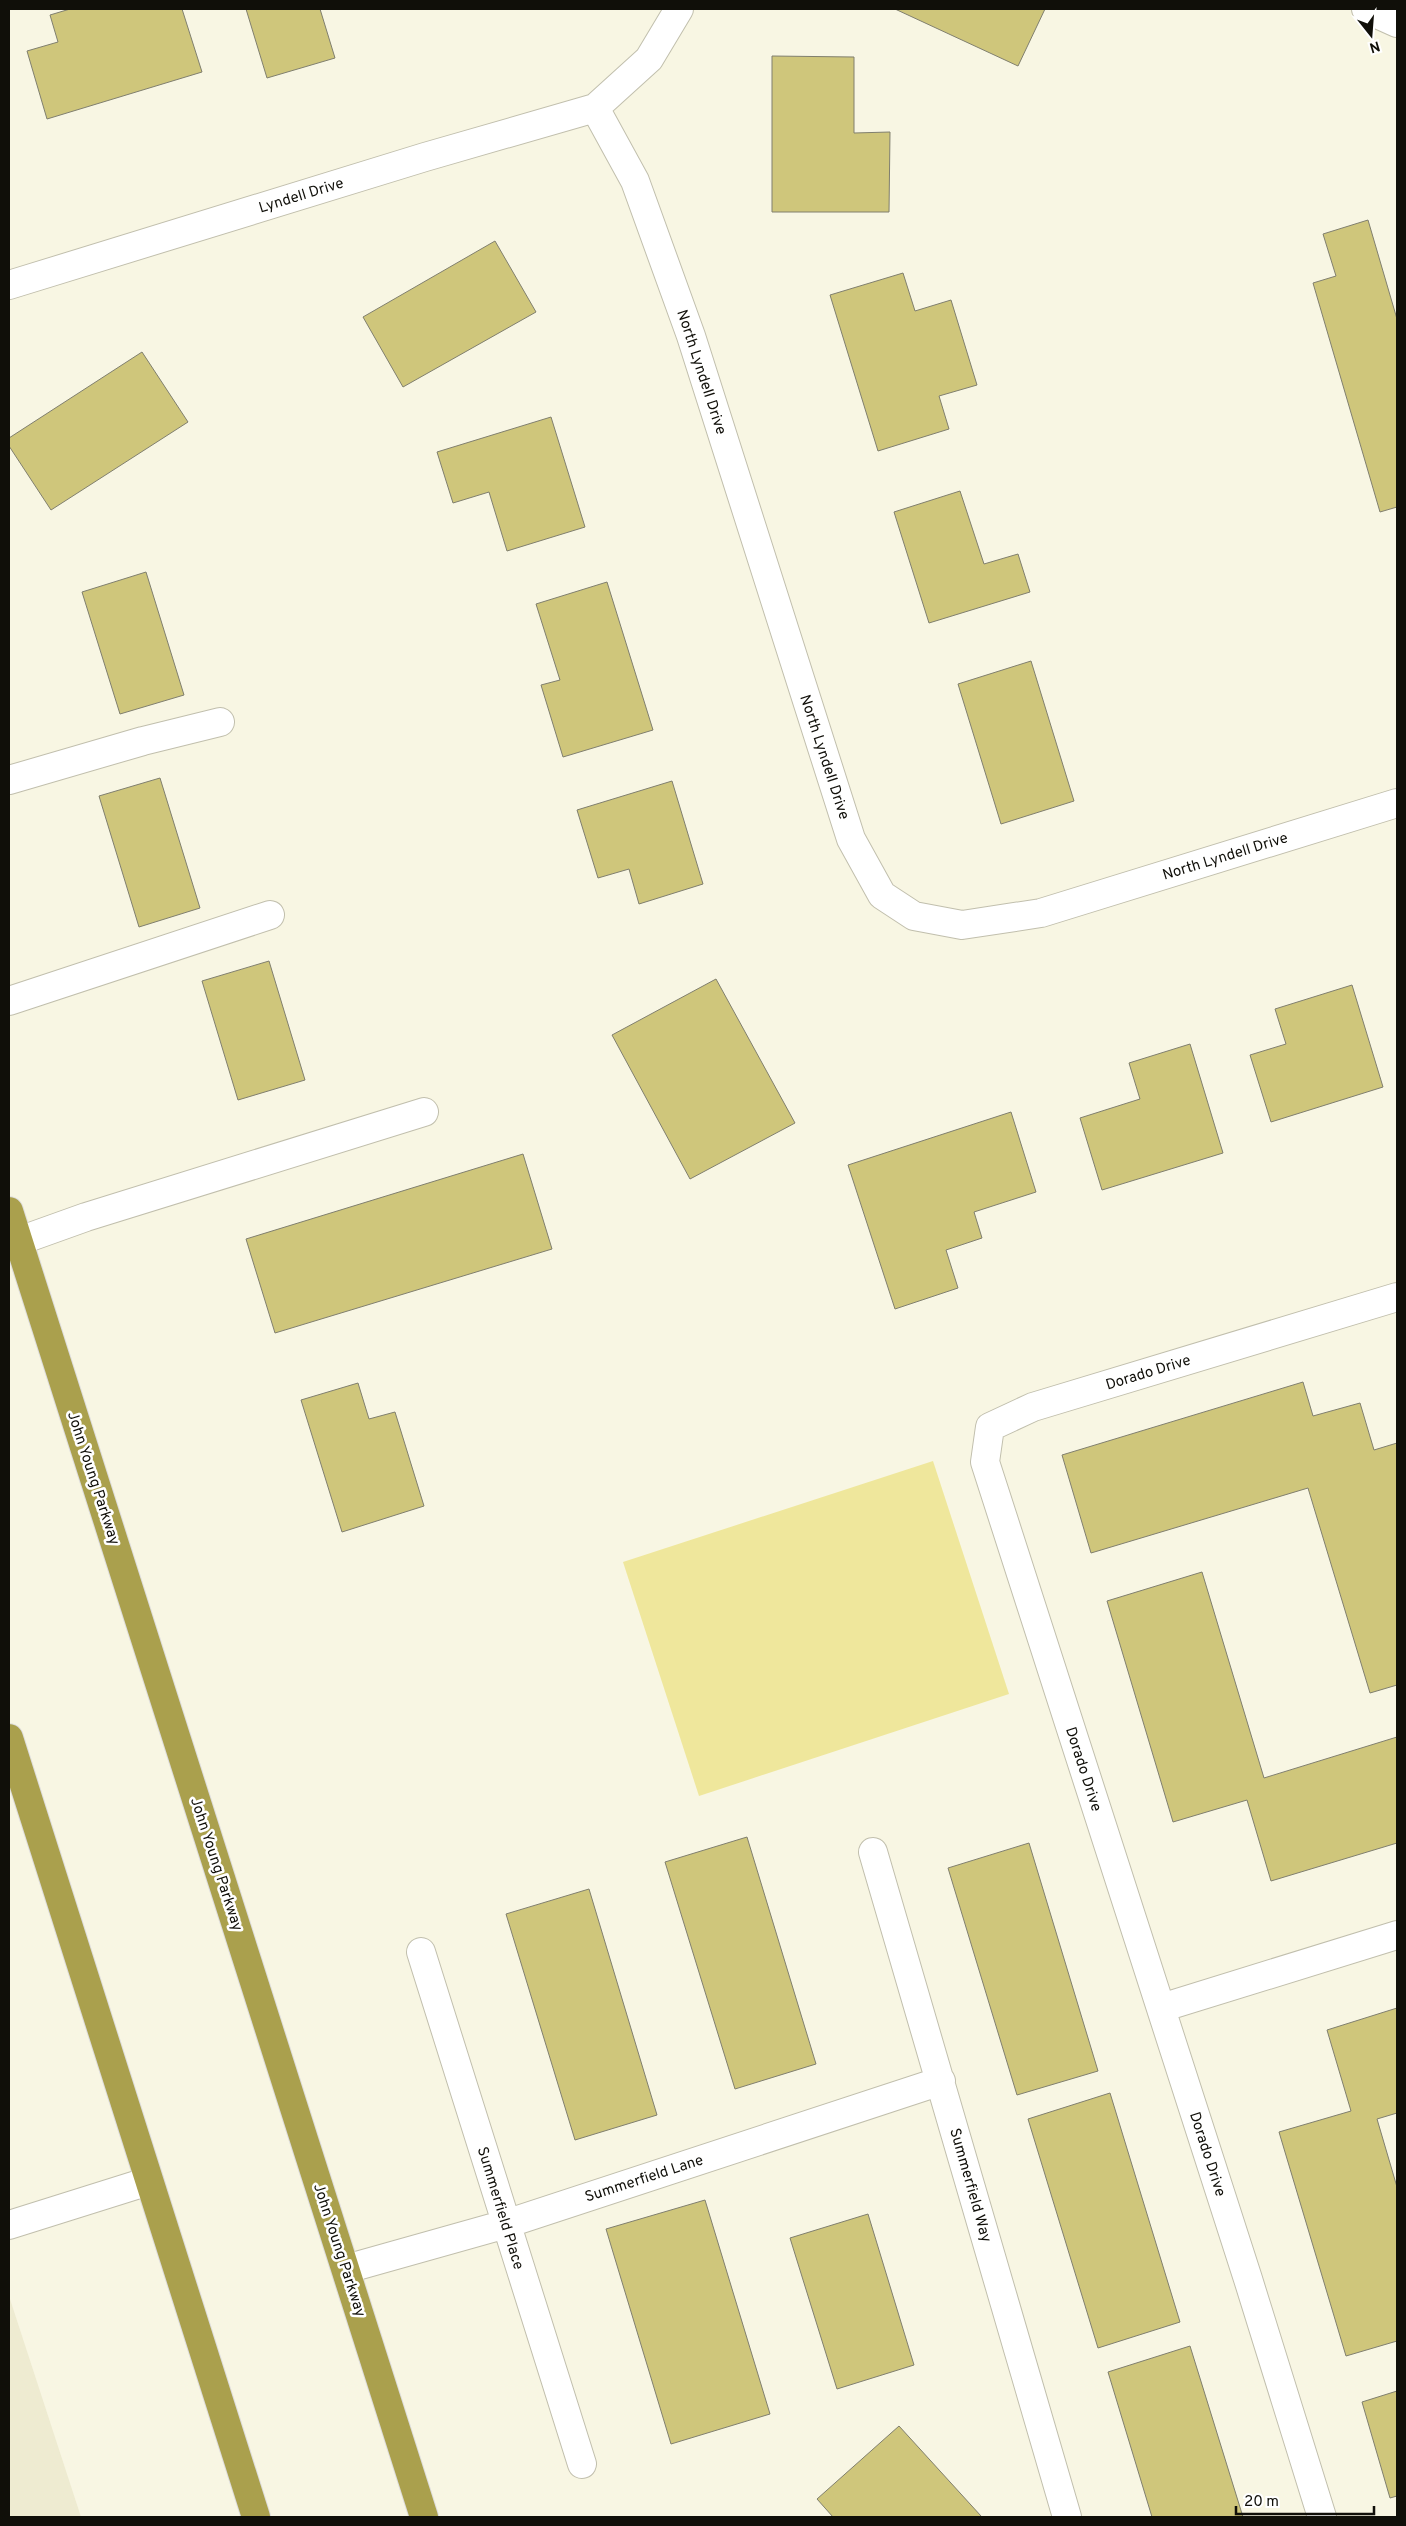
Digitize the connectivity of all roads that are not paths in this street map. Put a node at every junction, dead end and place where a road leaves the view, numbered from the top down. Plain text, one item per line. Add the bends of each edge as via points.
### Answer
1 (678, 9) edge
2 (1366, 9) edge
3 (1397, 24) edge
4 (595, 108) junction
5 (9, 285) edge
6 (220, 722) dead end
7 (9, 780) edge
8 (1397, 803) edge
9 (270, 915) dead end
10 (9, 1001) edge
11 (424, 1112) dead end
12 (9, 1210) edge
13 (18, 1241) junction
14 (1397, 1297) edge
15 (9, 1738) edge
16 (873, 1852) dead end
17 (1397, 1935) edge
18 (421, 1952) dead end
19 (1161, 2008) junction
20 (941, 2081) junction
21 (149, 2181) junction
22 (9, 2224) edge
23 (506, 2224) junction
24 (346, 2269) junction
25 (582, 2464) dead end
26 (256, 2517) edge
27 (424, 2517) edge
28 (1067, 2517) edge
29 (1322, 2517) edge

1 - 4 street via 649,59
2 - 3 street
4 - 5 street, Lyndell Drive
4 - 8 street, North Lyndell Drive via 635,181 691,336 851,839 882,895 914,916 962,925 1041,913
6 - 7 street
9 - 10 street
11 - 13 street
12 - 13 highway, John Young Parkway
13 - 24 highway, John Young Parkway
14 - 19 street, Dorado Drive via 1032,1407 990,1427 985,1462
15 - 21 highway
16 - 20 street, Summerfield Way
17 - 19 street
18 - 23 street, Summerfield Place
19 - 29 street, Dorado Drive
20 - 23 street, Summerfield Lane
20 - 28 street, Summerfield Way
21 - 22 street
21 - 26 highway
23 - 24 street, Summerfield Lane
23 - 25 street, Summerfield Place
24 - 27 highway, John Young Parkway

